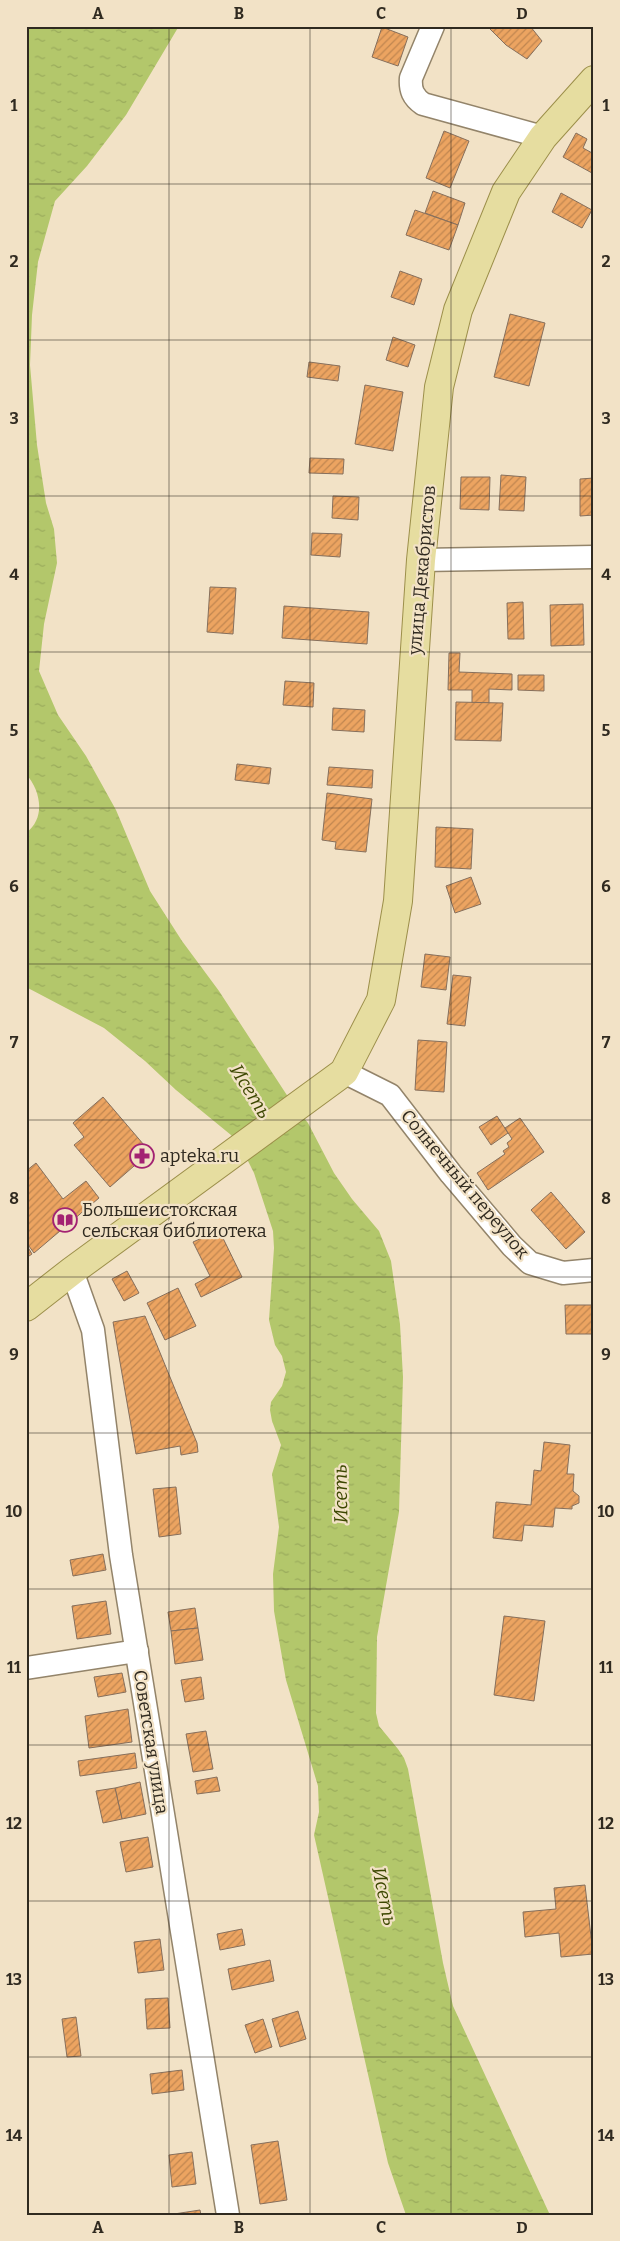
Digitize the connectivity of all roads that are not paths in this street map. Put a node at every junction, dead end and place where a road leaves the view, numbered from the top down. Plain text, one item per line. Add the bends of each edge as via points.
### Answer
1 (433, 26) edge
2 (594, 80) edge
3 (543, 137) junction
4 (594, 557) edge
5 (421, 560) junction
6 (336, 1078) junction
7 (594, 1270) edge
8 (72, 1271) junction
9 (26, 1307) edge
10 (137, 1651) junction
11 (26, 1668) edge
12 (228, 2215) edge

1 - 3 street via 411,78 410,87 415,98 423,104
2 - 3 main road, улица Декабристов
3 - 5 main road, улица Декабристов via 506,192 458,310 439,386
4 - 5 street
5 - 6 main road, улица Декабристов via 398,900 381,1000
6 - 7 street, Солнечный переулок via 390,1095 451,1174 530,1263 563,1274
6 - 8 main road
8 - 9 main road
8 - 10 street, Советская улица via 94,1330 121,1555
10 - 11 street
10 - 12 street, Советская улица

